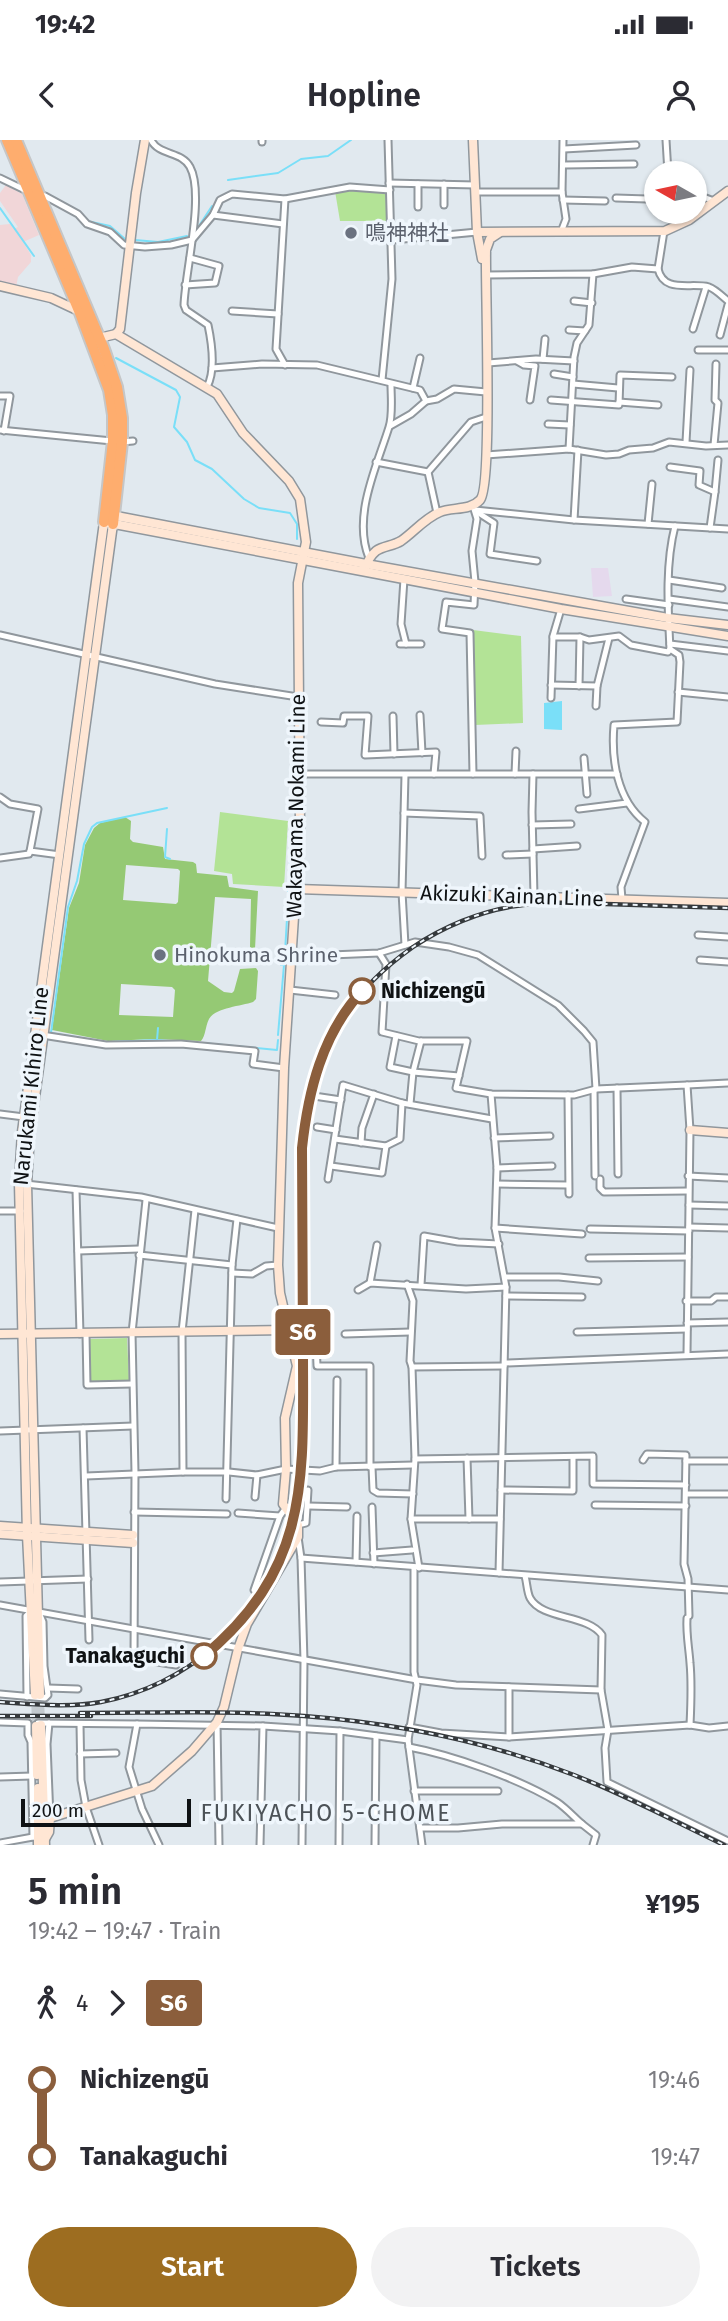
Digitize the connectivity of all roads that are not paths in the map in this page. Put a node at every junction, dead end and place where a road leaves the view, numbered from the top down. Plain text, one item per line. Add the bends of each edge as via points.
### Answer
1 (7, 140) edge
2 (16, 140) edge
3 (145, 140) edge
4 (151, 140) edge
5 (388, 140) edge
6 (474, 140) edge
7 (563, 140) edge
8 (666, 140) edge
9 (636, 145) dead end
10 (564, 149) junction
11 (667, 161) edge
12 (634, 164) dead end
13 (564, 165) junction
14 (0, 178) edge
15 (418, 184) junction
16 (444, 184) junction
17 (389, 186) junction
18 (475, 189) junction
19 (728, 191) edge
20 (562, 192) junction
21 (34, 193) junction
22 (616, 198) dead end
23 (707, 198) edge
24 (285, 199) junction
25 (644, 199) edge
26 (563, 200) junction
27 (605, 201) dead end
28 (714, 201) junction
29 (444, 205) dead end
30 (418, 207) dead end
31 (213, 215) junction
32 (283, 224) junction
33 (664, 231) junction
34 (477, 232) junction
35 (561, 232) junction
36 (499, 233) junction
37 (192, 240) junction
38 (393, 240) junction
39 (130, 246) junction
40 (190, 258) junction
41 (659, 269) junction
42 (593, 274) junction
43 (485, 275) junction
44 (185, 285) junction
45 (0, 286) edge
46 (706, 287) junction
47 (728, 290) edge
48 (574, 301) dead end
49 (727, 301) edge
50 (592, 303) junction
51 (232, 311) dead end
52 (84, 312) junction
53 (278, 314) junction
54 (694, 328) dead end
55 (569, 330) dead end
56 (585, 331) junction
57 (116, 334) junction
58 (720, 335) dead end
59 (95, 339) junction
60 (545, 339) dead end
61 (698, 350) dead end
62 (728, 350) edge
63 (420, 358) dead end
64 (543, 359) junction
65 (517, 361) junction
66 (574, 361) junction
67 (488, 363) junction
68 (716, 364) dead end
69 (285, 365) junction
70 (212, 368) junction
71 (690, 370) dead end
72 (554, 374) dead end
73 (573, 377) junction
74 (673, 377) dead end
75 (382, 380) junction
76 (391, 384) junction
77 (573, 384) junction
78 (207, 387) junction
79 (413, 388) junction
80 (618, 388) junction
81 (486, 392) junction
82 (0, 396) edge
83 (530, 400) dead end
84 (551, 400) dead end
85 (426, 401) junction
86 (571, 401) junction
87 (619, 402) junction
88 (658, 405) dead end
89 (486, 417) junction
90 (548, 424) dead end
91 (570, 425) junction
92 (390, 426) junction
93 (2, 430) edge
94 (123, 441) junction
95 (686, 442) junction
96 (715, 445) junction
97 (728, 445) edge
98 (569, 449) junction
99 (578, 450) junction
100 (486, 455) junction
101 (718, 460) dead end
102 (376, 462) junction
103 (670, 467) dead end
104 (428, 472) junction
105 (652, 484) dead end
106 (715, 492) junction
107 (474, 508) junction
108 (438, 513) junction
109 (109, 519) junction
110 (574, 520) junction
111 (648, 524) junction
112 (676, 526) junction
113 (710, 528) junction
114 (728, 529) edge
115 (302, 556) junction
116 (537, 561) dead end
117 (366, 565) junction
118 (404, 579) junction
119 (669, 580) junction
120 (475, 587) junction
121 (722, 587) dead end
122 (626, 599) dead end
123 (669, 602) junction
124 (728, 607) edge
125 (561, 608) junction
126 (668, 618) junction
127 (728, 625) edge
128 (669, 628) junction
129 (0, 635) edge
130 (728, 636) edge
131 (552, 637) junction
132 (580, 637) junction
133 (609, 638) junction
134 (421, 644) dead end
135 (670, 647) junction
136 (728, 651) edge
137 (90, 656) junction
138 (551, 685) junction
139 (579, 686) junction
140 (597, 686) junction
141 (678, 692) junction
142 (298, 697) junction
143 (728, 697) edge
144 (551, 698) dead end
145 (596, 706) dead end
146 (420, 715) dead end
147 (393, 716) dead end
148 (321, 722) dead end
149 (516, 751) dead end
150 (422, 753) junction
151 (394, 754) junction
152 (584, 758) dead end
153 (299, 774) junction
154 (473, 774) junction
155 (515, 774) junction
156 (617, 774) junction
157 (405, 775) junction
158 (434, 775) junction
159 (533, 775) junction
160 (585, 775) junction
161 (602, 775) junction
162 (602, 783) dead end
163 (587, 794) dead end
164 (0, 797) edge
165 (627, 803) junction
166 (579, 809) dead end
167 (404, 813) junction
168 (571, 824) dead end
169 (532, 825) junction
170 (577, 846) dead end
171 (30, 851) junction
172 (533, 851) junction
173 (60, 855) junction
174 (506, 855) dead end
175 (482, 856) dead end
176 (0, 858) edge
177 (297, 889) junction
178 (402, 892) junction
179 (534, 896) junction
180 (622, 899) junction
181 (728, 902) edge
182 (698, 935) dead end
183 (728, 937) edge
184 (405, 945) junction
185 (379, 953) junction
186 (293, 956) junction
187 (283, 957) dead end
188 (700, 960) dead end
189 (728, 962) edge
190 (290, 990) junction
191 (335, 995) dead end
192 (39, 1034) junction
193 (397, 1036) junction
194 (421, 1041) junction
195 (284, 1068) junction
196 (412, 1072) junction
197 (459, 1076) junction
198 (728, 1083) edge
199 (687, 1085) junction
200 (617, 1088) junction
201 (595, 1089) junction
202 (374, 1094) junction
203 (491, 1094) junction
204 (568, 1095) junction
205 (314, 1096) dead end
206 (341, 1100) junction
207 (402, 1103) junction
208 (410, 1104) junction
209 (0, 1114) edge
210 (24, 1117) junction
211 (492, 1119) junction
212 (317, 1127) dead end
213 (336, 1130) junction
214 (690, 1130) junction
215 (728, 1133) edge
216 (550, 1136) dead end
217 (494, 1138) junction
218 (335, 1139) junction
219 (361, 1143) junction
220 (386, 1146) junction
221 (331, 1166) junction
222 (552, 1166) dead end
223 (497, 1168) junction
224 (618, 1174) dead end
225 (688, 1176) junction
226 (728, 1178) edge
227 (328, 1180) dead end
228 (23, 1183) junction
229 (498, 1184) junction
230 (568, 1185) junction
231 (76, 1190) junction
232 (688, 1191) junction
233 (569, 1194) dead end
234 (146, 1200) junction
235 (689, 1205) junction
236 (728, 1206) edge
237 (195, 1210) junction
238 (0, 1211) edge
239 (22, 1211) junction
240 (237, 1219) junction
241 (278, 1228) junction
242 (495, 1228) junction
243 (728, 1228) edge
244 (590, 1229) dead end
245 (689, 1229) junction
246 (582, 1234) dead end
247 (499, 1244) junction
248 (377, 1245) dead end
249 (78, 1251) junction
250 (139, 1252) junction
251 (688, 1257) junction
252 (589, 1258) dead end
253 (189, 1261) junction
254 (232, 1265) junction
255 (278, 1265) junction
256 (232, 1273) junction
257 (505, 1276) junction
258 (598, 1281) dead end
259 (370, 1283) junction
260 (407, 1284) junction
261 (421, 1285) junction
262 (506, 1287) junction
263 (358, 1290) dead end
264 (506, 1296) junction
265 (582, 1297) dead end
266 (728, 1297) edge
267 (686, 1301) junction
268 (728, 1322) edge
269 (687, 1326) junction
270 (232, 1330) junction
271 (287, 1330) junction
272 (132, 1332) junction
273 (182, 1332) junction
274 (410, 1332) junction
275 (577, 1332) dead end
276 (0, 1334) edge
277 (25, 1334) junction
278 (83, 1334) junction
279 (345, 1334) dead end
280 (316, 1342) dead end
281 (687, 1354) junction
282 (728, 1354) edge
283 (504, 1365) junction
284 (412, 1367) junction
285 (337, 1380) dead end
286 (132, 1384) junction
287 (132, 1426) junction
288 (83, 1428) junction
289 (28, 1429) junction
290 (0, 1430) edge
291 (573, 1457) junction
292 (467, 1458) junction
293 (502, 1458) junction
294 (643, 1460) dead end
295 (686, 1461) junction
296 (728, 1461) edge
297 (414, 1462) junction
298 (336, 1467) junction
299 (371, 1467) junction
300 (286, 1469) junction
301 (183, 1472) junction
302 (229, 1472) junction
303 (135, 1474) junction
304 (257, 1475) junction
305 (86, 1476) junction
306 (686, 1485) junction
307 (307, 1490) dead end
308 (501, 1490) junction
309 (413, 1494) junction
310 (686, 1494) junction
311 (728, 1494) edge
312 (255, 1497) dead end
313 (226, 1499) dead end
314 (595, 1505) dead end
315 (307, 1506) junction
316 (686, 1506) junction
317 (347, 1507) dead end
318 (372, 1507) dead end
319 (134, 1512) junction
320 (238, 1513) dead end
321 (282, 1513) junction
322 (227, 1514) dead end
323 (357, 1516) dead end
324 (411, 1519) junction
325 (469, 1519) junction
326 (500, 1519) junction
327 (298, 1525) junction
328 (0, 1526) edge
329 (31, 1532) junction
330 (0, 1534) edge
331 (87, 1536) junction
332 (298, 1538) junction
333 (133, 1539) junction
334 (412, 1550) dead end
335 (373, 1553) junction
336 (302, 1558) junction
337 (356, 1562) junction
338 (374, 1564) junction
339 (417, 1568) junction
340 (499, 1573) junction
341 (526, 1576) junction
342 (88, 1579) junction
343 (33, 1581) junction
344 (0, 1582) edge
345 (689, 1587) junction
346 (254, 1590) dead end
347 (728, 1590) edge
348 (0, 1605) edge
349 (35, 1612) junction
350 (89, 1622) junction
351 (133, 1630) junction
352 (89, 1640) dead end
353 (238, 1649) junction
354 (114, 1656) dead end
355 (134, 1657) junction
356 (304, 1661) junction
357 (176, 1665) dead end
358 (416, 1680) junction
359 (509, 1687) junction
360 (48, 1688) junction
361 (78, 1689) dead end
362 (601, 1690) junction
363 (0, 1694) edge
364 (34, 1696) junction
365 (0, 1723) edge
366 (38, 1724) junction
367 (80, 1724) junction
368 (137, 1724) junction
369 (216, 1724) junction
370 (690, 1725) junction
371 (263, 1726) junction
372 (728, 1726) edge
373 (410, 1727) junction
374 (302, 1728) junction
375 (608, 1730) junction
376 (340, 1731) junction
377 (376, 1737) junction
378 (509, 1737) junction
379 (408, 1744) junction
380 (116, 1753) dead end
381 (80, 1754) junction
382 (32, 1776) junction
383 (0, 1777) edge
384 (414, 1791) junction
385 (498, 1791) dead end
386 (136, 1793) junction
387 (86, 1807) junction
388 (50, 1818) junction
389 (582, 1824) junction
390 (420, 1828) junction
391 (40, 1841) edge
392 (728, 1841) edge
393 (0, 1843) edge
394 (99, 1845) edge
395 (159, 1845) edge
396 (219, 1845) edge
397 (260, 1845) edge
398 (302, 1845) edge
399 (339, 1845) edge
400 (375, 1845) edge
401 (422, 1845) edge
402 (593, 1845) edge

1 - 21 highway
2 - 21 highway
3 - 39 main road
4 - 37 street via 192,169 196,189
5 - 17 street
6 - 18 main road
7 - 10 street
8 - 11 street
9 - 10 street
10 - 13 street
12 - 13 street
13 - 20 street
14 - 21 street
15 - 16 street
15 - 17 street
15 - 30 street
16 - 18 street
16 - 29 street
17 - 24 street via 350,187
17 - 38 street
18 - 20 street
18 - 34 main road
19 - 28 main road
20 - 26 street
21 - 39 street
21 - 52 highway
22 - 25 street
23 - 28 street
24 - 31 street via 232,194 220,200
24 - 32 street
26 - 27 street
26 - 35 street via 566,219
28 - 33 main road
31 - 32 street
31 - 37 street
32 - 53 street
33 - 35 main road
33 - 41 street
34 - 36 main road
34 - 38 street
34 - 43 main road
35 - 36 main road
36 - 43 main road via 487,243
37 - 39 street via 159,247
37 - 40 street
38 - 75 street
39 - 57 main road
40 - 44 street
40 - 44 street via 219,266 215,284
41 - 42 street via 632,267
41 - 46 street via 660,275 677,286
42 - 43 street
42 - 50 street
43 - 67 main road
44 - 70 street via 186,310 208,325
45 - 52 main road via 51,298
46 - 49 street
46 - 54 street
47 - 49 street
48 - 50 street
49 - 58 street
50 - 56 street
51 - 53 street
52 - 59 highway
53 - 69 street via 276,349
55 - 56 street
56 - 66 street
57 - 59 main road
57 - 78 main road, Wakayama Nokami Line
59 - 94 highway via 117,387
60 - 64 street
61 - 62 street
63 - 79 street
64 - 65 street
64 - 66 street
65 - 67 street
65 - 83 street via 535,366
66 - 73 street
67 - 81 main road
68 - 96 street
69 - 70 street
69 - 75 street via 317,365
70 - 78 street
71 - 95 street
72 - 73 street
73 - 77 street
74 - 80 street via 620,375
75 - 76 street
76 - 79 street
76 - 92 street
77 - 80 street
77 - 86 street
78 - 115 main road, Wakayama Nokami Line via 295,490 306,542
79 - 85 street via 420,390
80 - 87 street
81 - 85 street via 454,390
81 - 89 main road
82 - 93 street via 10,396
84 - 86 street
85 - 92 street
86 - 87 street
86 - 91 street
87 - 88 street
89 - 100 main road
89 - 104 street via 471,422
90 - 91 street
91 - 98 street
92 - 102 street
93 - 94 street
94 - 109 highway
95 - 96 street
95 - 99 street via 606,455
96 - 97 street
98 - 99 street
98 - 100 street
99 - 110 street
100 - 107 main road via 484,492
101 - 106 street
102 - 104 street
102 - 117 street via 366,498
103 - 106 street via 700,471 699,485
104 - 108 street
105 - 111 street
106 - 113 street
107 - 108 main road
107 - 110 street
107 - 116 street via 494,523 490,554
107 - 120 street
108 - 117 main road via 401,540 376,551
109 - 115 main road
109 - 137 main road, Narukami Kihiro Line
110 - 111 street
111 - 112 street
112 - 113 street
112 - 119 street
113 - 114 street
115 - 117 main road
115 - 142 main road, Wakayama Nokami Line
117 - 118 main road
117 - 120 main road
118 - 120 main road
118 - 134 street via 403,644
119 - 121 street
119 - 123 street
120 - 125 main road
120 - 126 main road
120 - 154 street via 474,605 446,602 442,629 470,634
122 - 123 street
123 - 124 street
123 - 126 street
125 - 128 main road
125 - 131 street
126 - 127 main road
126 - 128 street
128 - 130 main road
128 - 135 street
129 - 137 street
131 - 132 street
131 - 138 street
132 - 133 street
132 - 139 street
133 - 135 street via 618,636 631,645 668,652
133 - 140 street
135 - 136 street
135 - 141 street via 679,655
137 - 142 street
137 - 173 main road, Narukami Kihiro Line
137 - 192 main road, Narukami Kihiro Line
138 - 139 street
138 - 144 street
139 - 140 street
140 - 145 street
141 - 143 street
141 - 156 street via 677,722 614,725 611,752
142 - 153 main road, Wakayama Nokami Line
146 - 150 street
147 - 151 street
148 - 151 street via 344,723 344,716 368,716 365,755
149 - 155 street
150 - 151 street
150 - 158 street via 436,752
152 - 160 street
153 - 157 street
153 - 177 main road, Wakayama Nokami Line
154 - 155 street
154 - 158 street
155 - 159 street
156 - 161 street
156 - 165 street
157 - 158 street
157 - 167 street
159 - 160 street
159 - 169 street
160 - 161 street
160 - 163 street
161 - 162 street
164 - 171 street via 10,804 38,809
165 - 166 street
165 - 180 street via 645,822 621,887
167 - 175 street via 480,816
167 - 178 street
168 - 169 street
169 - 172 street
170 - 172 street
171 - 173 street
171 - 176 street
172 - 174 street
172 - 179 street
173 - 192 main road, Narukami Kihiro Line
177 - 178 main road, Akizuki Kainan Line
177 - 186 main road, Wakayama Nokami Line
178 - 179 main road, Akizuki Kainan Line
178 - 184 street
179 - 180 main road, Akizuki Kainan Line
180 - 181 main road, Akizuki Kainan Line
182 - 183 street
184 - 185 street
184 - 201 street via 432,944 478,955 558,1005 593,1042
185 - 186 street
185 - 193 street via 386,964 382,1032
186 - 187 street
186 - 190 main road, Wakayama Nokami Line
188 - 189 street
190 - 191 street
190 - 195 main road, Wakayama Nokami Line
192 - 195 street via 106,1045 181,1044 255,1051 253,1064
192 - 210 main road, Narukami Kihiro Line
192 - 228 main road, Narukami Kihiro Line
193 - 194 street
193 - 196 street via 390,1067
194 - 196 street
194 - 197 street via 467,1041
195 - 241 main road, Wakayama Nokami Line
196 - 197 street
196 - 208 street
197 - 203 street via 456,1088
198 - 199 street
199 - 200 street
199 - 214 street
200 - 201 street
200 - 224 street
201 - 204 street
201 - 232 street via 600,1188 604,1192
202 - 206 street via 343,1085
202 - 207 street
202 - 219 street
203 - 204 street
203 - 211 street
204 - 230 street
205 - 206 street
206 - 213 street
207 - 208 street
207 - 220 street via 400,1139
208 - 211 street
209 - 210 street
210 - 228 main road, Narukami Kihiro Line
211 - 217 street
212 - 213 street
213 - 218 street
214 - 215 main road
214 - 225 street
216 - 217 street
217 - 223 street
218 - 219 street
218 - 221 street
219 - 220 street
220 - 221 street via 382,1173
221 - 227 street
222 - 223 street
223 - 229 street
225 - 226 street
225 - 232 street
228 - 231 street
228 - 239 main road, Narukami Kihiro Line
229 - 230 street
229 - 242 street
230 - 233 street
231 - 234 street
231 - 249 street
232 - 235 street
234 - 237 street
234 - 250 street
235 - 236 street
235 - 245 street
237 - 240 street
237 - 253 street
238 - 239 street
239 - 277 main road, Narukami Kihiro Line
240 - 241 street
240 - 254 street
241 - 255 main road, Wakayama Nokami Line
242 - 246 street
242 - 247 street
243 - 245 street
244 - 245 street
245 - 251 street
247 - 257 street
247 - 261 street via 424,1236
248 - 259 street
249 - 250 street
249 - 278 street
250 - 253 street
250 - 272 street
251 - 252 street
251 - 267 street
253 - 254 street
253 - 273 street
254 - 256 street
255 - 256 street via 252,1274
255 - 271 main road, Wakayama Nokami Line
256 - 270 street
257 - 258 street
257 - 262 street
259 - 260 street
259 - 263 street
260 - 261 street
260 - 274 street via 412,1301
261 - 262 street
262 - 264 street
264 - 265 street
264 - 283 street
266 - 267 street
267 - 269 street
268 - 269 street
269 - 275 street
269 - 281 street
270 - 271 main road
270 - 273 main road
270 - 302 street
271 - 300 main road, Wakayama Nokami Line via 297,1367 285,1418
272 - 273 main road
272 - 278 main road
272 - 286 street
273 - 301 street
274 - 279 street
274 - 284 street
276 - 277 main road
277 - 278 main road
277 - 289 main road, Narukami Kihiro Line
278 - 286 street via 87,1385
280 - 299 street via 317,1366 370,1366
281 - 282 street
281 - 283 street
283 - 284 street
283 - 293 street
284 - 297 street
285 - 298 street
286 - 287 street
287 - 288 street
287 - 303 street
288 - 289 street
288 - 305 street
289 - 290 street
289 - 329 main road, Narukami Kihiro Line
291 - 293 street
291 - 306 street via 593,1456 593,1485
291 - 308 street via 573,1491
292 - 293 street
292 - 297 street
292 - 325 street
293 - 308 street
294 - 295 street via 647,1454 686,1455
295 - 296 street
295 - 306 street
297 - 299 street
297 - 309 street
298 - 299 street
298 - 300 street
299 - 309 street via 373,1490
300 - 304 street
300 - 321 main road, Wakayama Nokami Line
301 - 302 street
301 - 303 street
302 - 304 street
302 - 313 street
303 - 305 street
303 - 319 street
304 - 312 street
305 - 331 street
306 - 310 street
307 - 315 street
308 - 326 street
309 - 324 street
310 - 311 street
310 - 316 street
314 - 316 street
315 - 317 street
315 - 327 street via 306,1523
316 - 345 street via 684,1564
318 - 335 street
319 - 322 street
319 - 333 street
320 - 321 street
321 - 327 main road
321 - 346 street
323 - 337 street
324 - 325 street
324 - 339 street
325 - 326 street
326 - 340 street
327 - 332 main road
328 - 329 main road
329 - 330 main road
329 - 331 main road
329 - 343 main road, Narukami Kihiro Line
331 - 333 main road
331 - 342 street
332 - 336 street
332 - 353 main road via 252,1614
333 - 351 street
334 - 335 street
335 - 338 street
336 - 337 street
336 - 356 street
337 - 338 street
338 - 339 street
339 - 340 street
339 - 358 street
340 - 341 street
341 - 345 street
341 - 362 street via 529,1596 537,1607 600,1631
342 - 343 street
342 - 350 street
343 - 344 street
343 - 349 main road, Narukami Kihiro Line
345 - 347 street
345 - 370 street
348 - 349 street
349 - 350 street
349 - 360 street via 43,1622
349 - 364 main road, Narukami Kihiro Line
349 - 364 street via 26,1616
350 - 351 street
350 - 352 street
351 - 353 street
351 - 355 street
353 - 356 street
353 - 369 main road
354 - 355 street
355 - 357 street
356 - 358 street
356 - 374 street
358 - 359 street
358 - 373 street
359 - 362 street
359 - 378 street
360 - 361 street
360 - 364 street via 45,1698
362 - 375 street
363 - 364 street
365 - 366 street
366 - 367 street
366 - 382 street
366 - 388 street via 47,1744
366 - 391 main road
367 - 368 street
367 - 381 street
368 - 369 street
368 - 386 street via 130,1767
369 - 371 street
369 - 386 main road via 164,1776
369 - 396 street
370 - 372 street
370 - 375 street
371 - 374 street
371 - 397 street
373 - 378 street
373 - 379 street
374 - 376 street
374 - 398 street
375 - 378 street
375 - 392 street via 607,1782
376 - 377 street
376 - 399 street
377 - 379 street
377 - 400 street
379 - 384 street
379 - 389 street via 531,1789 559,1803
380 - 381 street
381 - 387 street
382 - 383 street
382 - 391 street
384 - 385 street
384 - 390 street
386 - 387 main road
386 - 395 street
387 - 388 main road
387 - 394 street
388 - 391 main road via 49,1832
389 - 390 street
389 - 402 street via 596,1835
390 - 401 street
391 - 393 street

